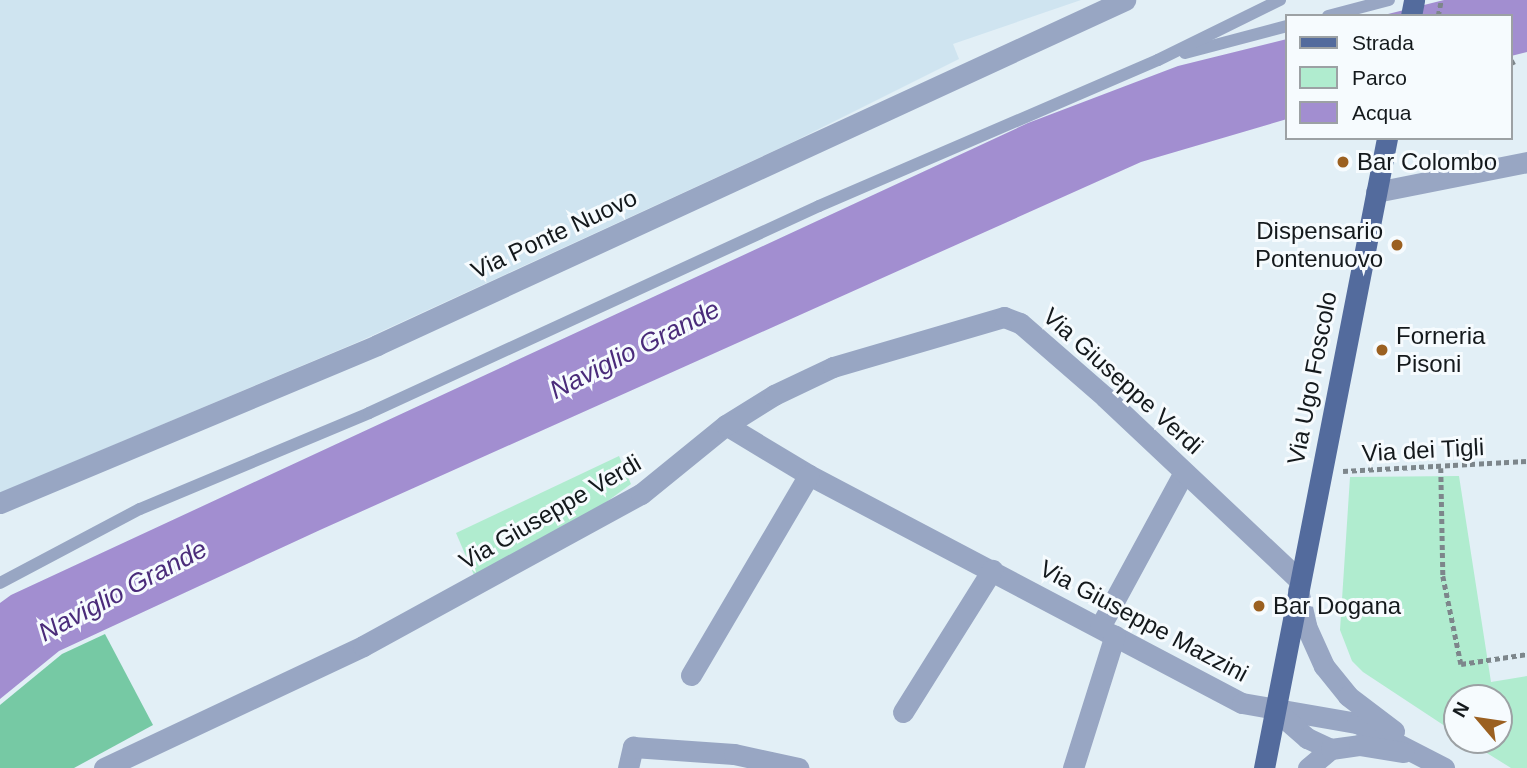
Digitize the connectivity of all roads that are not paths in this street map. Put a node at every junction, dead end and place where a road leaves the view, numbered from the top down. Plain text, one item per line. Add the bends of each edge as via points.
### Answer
1 (1125, 0) edge
2 (1280, 0) edge
3 (1389, 0) edge
4 (1336, 14) edge
5 (1286, 26) edge
6 (1158, 60) junction
7 (1387, 140) edge
8 (1527, 162) edge
9 (1376, 192) junction
10 (726, 425) junction
11 (1184, 472) junction
12 (809, 475) junction
13 (0, 503) edge
14 (992, 570) junction
15 (0, 583) edge
16 (1298, 583) junction
17 (1108, 631) junction
18 (691, 675) dead end
19 (1275, 709) junction
20 (903, 712) dead end
21 (1331, 749) junction
22 (1420, 753) junction
23 (104, 768) edge
24 (628, 768) edge
25 (798, 768) edge
26 (1073, 768) edge
27 (1264, 768) edge
28 (1308, 768) edge
29 (1444, 768) edge

1 - 13 street, Via Ponte Nuovo via 377,345
2 - 6 lane
3 - 4 lane
5 - 6 lane
6 - 15 lane via 819,206 369,413 141,509
7 - 9 main road, Via Ugo Foscolo
8 - 9 street
9 - 16 main road, Via Ugo Foscolo
10 - 11 street, Via Giuseppe Verdi via 833,367 1004,317 1020,323
10 - 12 street, Via Giuseppe Mazzini
10 - 23 street, Via Giuseppe Verdi via 641,494 551,544 363,646
11 - 16 street, Via Giuseppe Verdi
11 - 17 street
12 - 14 street, Via Giuseppe Mazzini
12 - 18 street
14 - 17 street, Via Giuseppe Mazzini
14 - 20 street
16 - 19 main road, Via Ugo Foscolo
16 - 22 street via 1306,626 1324,666 1348,696
17 - 19 street, Via Giuseppe Mazzini via 1242,704
17 - 26 street
19 - 21 street via 1307,738
19 - 22 street, Via Giuseppe Mazzini via 1357,723
19 - 27 main road, Via Ugo Foscolo
21 - 22 street via 1359,745
21 - 28 street
22 - 29 street
24 - 25 street via 633,747 734,754

